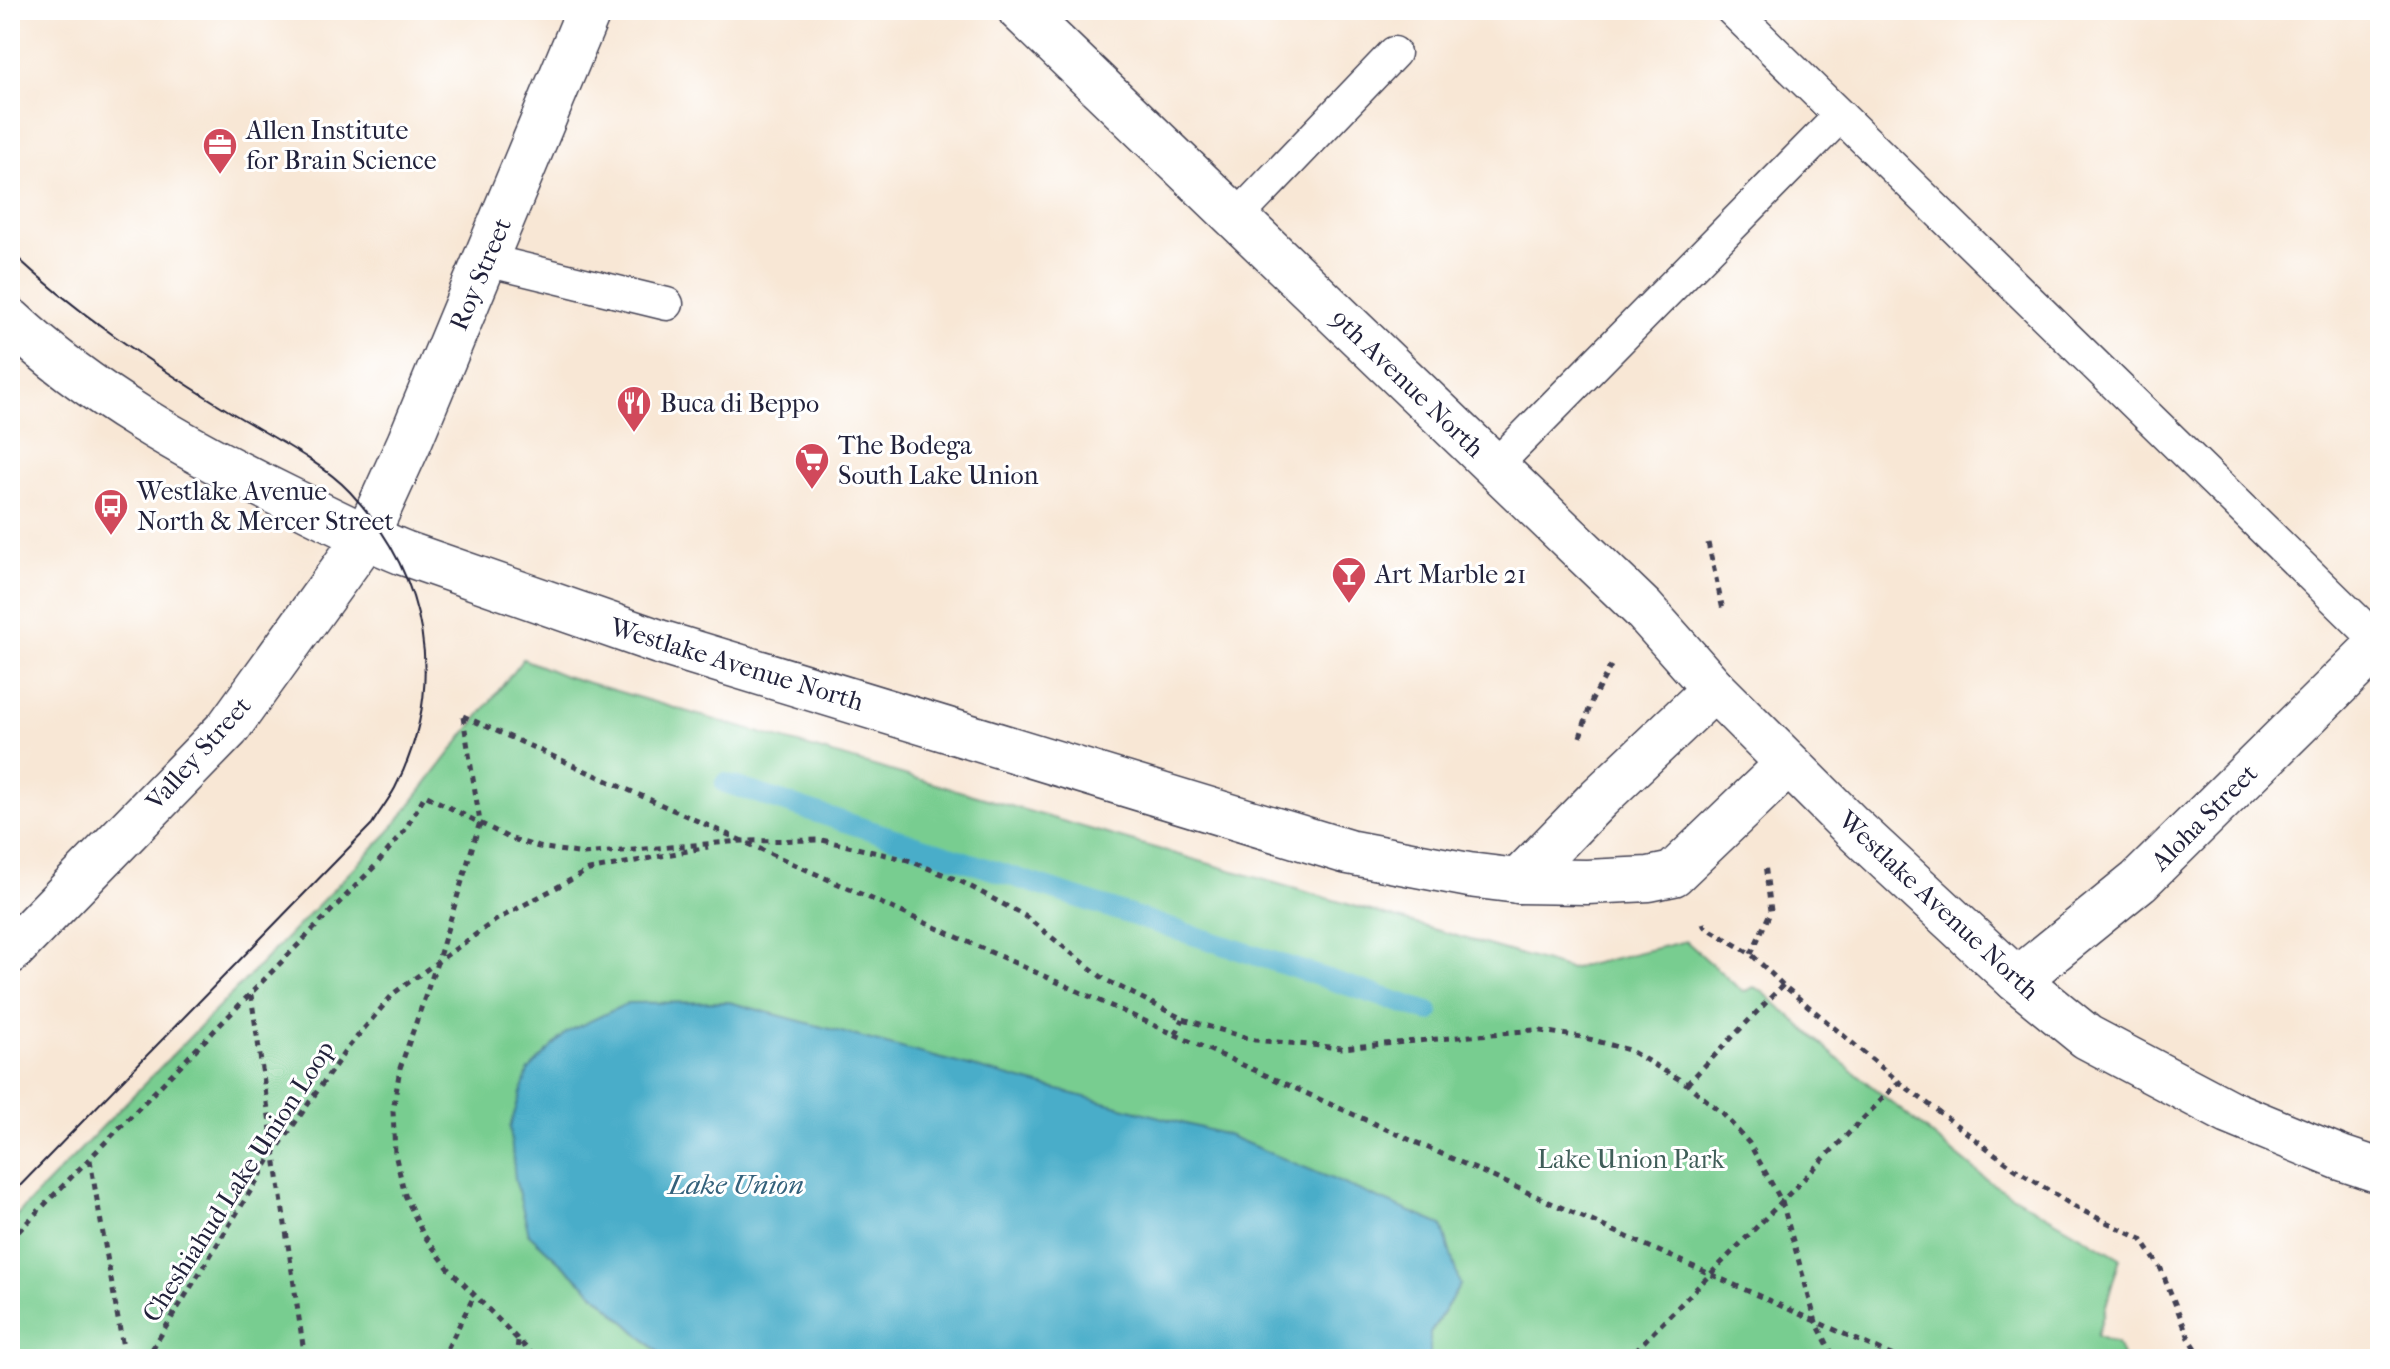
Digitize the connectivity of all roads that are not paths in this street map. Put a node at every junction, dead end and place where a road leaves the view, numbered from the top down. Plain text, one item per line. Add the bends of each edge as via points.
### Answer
1 (589, 10) edge
2 (1020, 10) edge
3 (1732, 10) edge
4 (1394, 53) dead end
5 (1840, 116) junction
6 (1236, 218) junction
7 (486, 260) junction
8 (667, 304) dead end
9 (10, 320) edge
10 (1495, 466) junction
11 (366, 537) junction
12 (2380, 643) edge
13 (1714, 689) junction
14 (1788, 764) junction
15 (1518, 881) junction
16 (10, 952) edge
17 (2017, 980) junction
18 (2380, 1171) edge

1 - 7 main road, Roy Street
2 - 6 main road, 9th Avenue North
3 - 5 lane
4 - 6 lane
5 - 10 lane
5 - 12 lane
6 - 10 main road, 9th Avenue North
7 - 8 lane
7 - 11 main road, Roy Street
9 - 11 main road, Westlake Avenue North via 104,396 214,461
10 - 13 main road, 9th Avenue North via 1643,609
11 - 15 main road, Westlake Avenue North via 659,642 1348,852
11 - 16 main road, Valley Street via 228,728
12 - 17 main road, Aloha Street via 2139,881
13 - 14 main road, 9th Avenue North
13 - 15 main road
14 - 15 main road, Westlake Avenue North via 1673,874 1587,882
14 - 17 main road, Westlake Avenue North
17 - 18 main road, Westlake Avenue North via 2087,1037 2133,1063 2229,1112

